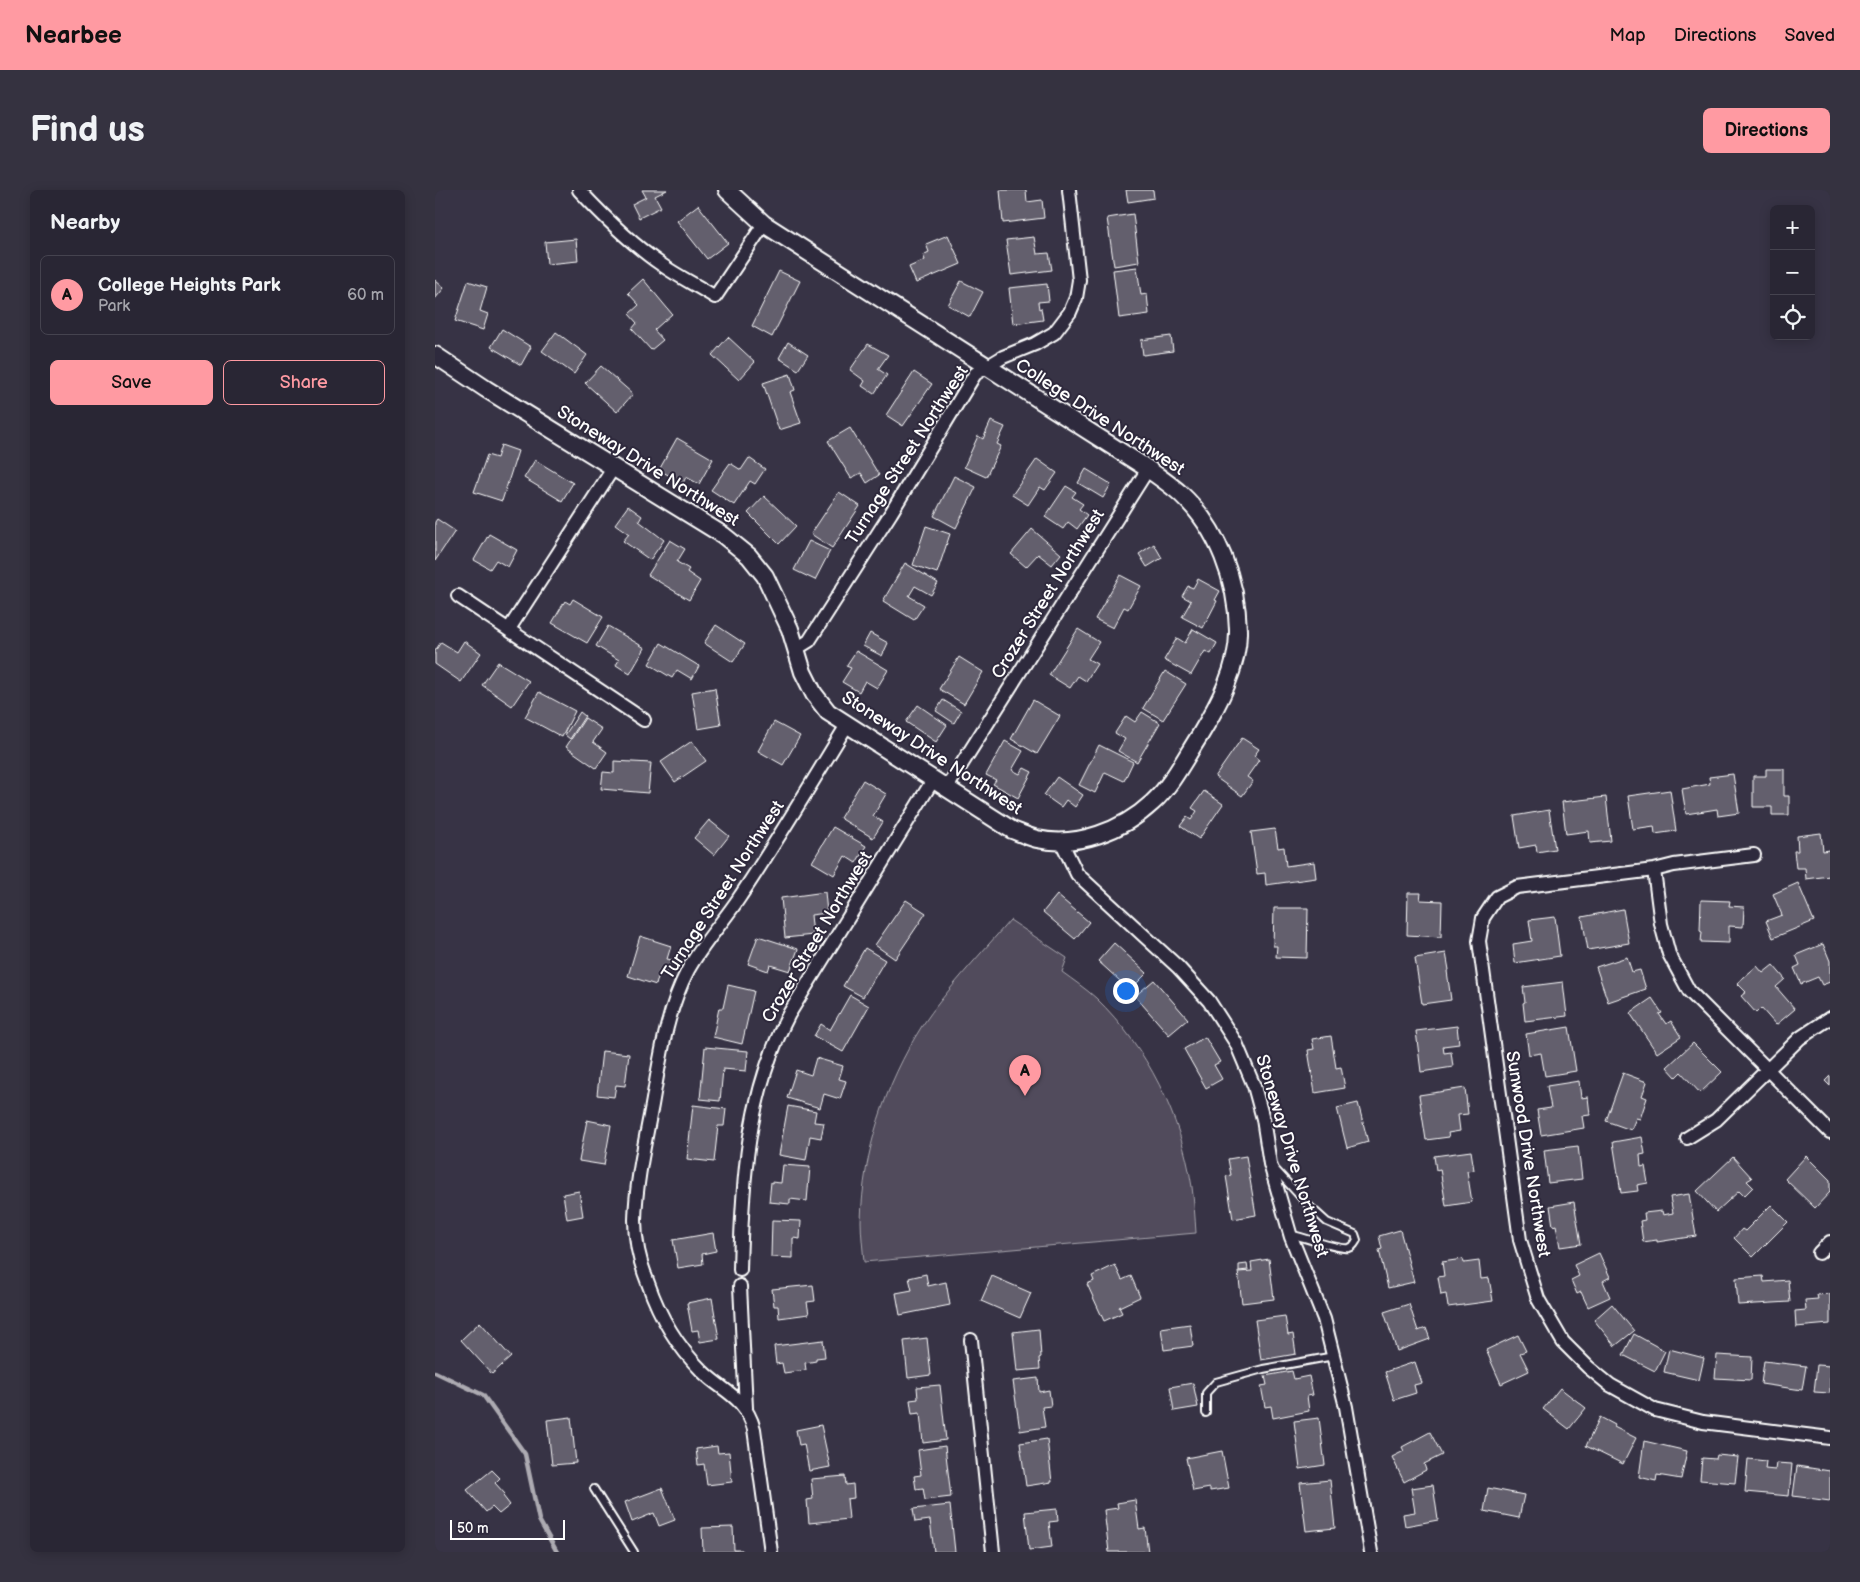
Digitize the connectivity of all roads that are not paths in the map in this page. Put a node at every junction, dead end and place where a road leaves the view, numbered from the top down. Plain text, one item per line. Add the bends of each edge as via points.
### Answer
1 (579, 190) edge
2 (727, 190) edge
3 (1069, 190) edge
4 (764, 224) junction
5 (435, 355) edge
6 (987, 367) junction
7 (614, 467) junction
8 (1148, 469) junction
9 (458, 596) dead end
10 (509, 629) junction
11 (796, 649) junction
12 (644, 720) dead end
13 (847, 725) junction
14 (939, 784) junction
15 (1061, 841) junction
16 (1753, 855) dead end
17 (1654, 870) junction
18 (1830, 1018) edge
19 (1767, 1070) junction
20 (1830, 1132) edge
21 (1687, 1138) dead end
22 (1270, 1164) junction
23 (1290, 1234) junction
24 (1830, 1242) edge
25 (1819, 1253) dead end
26 (740, 1270) dead end
27 (740, 1286) dead end
28 (971, 1340) dead end
29 (1334, 1356) junction
30 (746, 1408) junction
31 (1206, 1413) dead end
32 (1830, 1438) edge
33 (594, 1489) dead end
34 (633, 1552) edge
35 (771, 1552) edge
36 (993, 1552) edge
37 (1371, 1552) edge

1 - 4 street via 630,241 663,266 715,297
2 - 4 street, College Drive Northwest
3 - 6 street, Turnage Street Northwest via 1079,280 1070,312 1054,333
4 - 6 street, College Drive Northwest
5 - 7 street, Stoneway Drive Northwest
6 - 8 street, College Drive Northwest
6 - 11 street, Turnage Street Northwest via 975,374 809,641
7 - 10 street
7 - 11 street, Stoneway Drive Northwest via 723,535 749,556 765,576
8 - 14 street, Crozer Street Northwest
8 - 15 street, College Drive Northwest via 1181,494 1202,517 1216,541 1237,610 1236,652 1229,677 1209,720 1153,803 1117,827 1084,838
9 - 10 street
10 - 12 street
11 - 13 street, Stoneway Drive Northwest via 813,694 828,712
13 - 14 street, Stoneway Drive Northwest
13 - 30 street, Turnage Street Northwest via 741,896 689,969 674,999 637,1186 635,1222 638,1250 659,1308 679,1345 703,1372
14 - 15 street, Stoneway Drive Northwest via 1012,830 1037,839
14 - 26 street, Crozer Street Northwest via 779,1033 754,1111 746,1154
15 - 22 street, Stoneway Drive Northwest via 1077,874 1178,967 1209,1001 1236,1043 1254,1086
16 - 17 street, Sunwood Drive Northwest via 1674,864
17 - 19 street via 1661,924 1669,954 1689,991
17 - 32 street, Sunwood Drive Northwest via 1517,887 1497,897 1483,918 1479,941 1521,1240 1538,1299 1563,1342 1588,1367 1610,1385 1655,1410 1703,1422
18 - 19 street via 1800,1038
19 - 20 street
19 - 21 street via 1716,1120
22 - 23 street, Stoneway Drive Northwest
22 - 23 lane via 1327,1222 1355,1234 1357,1240 1349,1248
23 - 29 street, Stoneway Drive Northwest via 1324,1319
24 - 25 street
27 - 30 street
28 - 36 street
29 - 31 lane via 1215,1382 1206,1393
29 - 37 street, Stoneway Drive Northwest via 1356,1459
30 - 35 street, Turnage Street Northwest via 754,1429
33 - 34 lane

